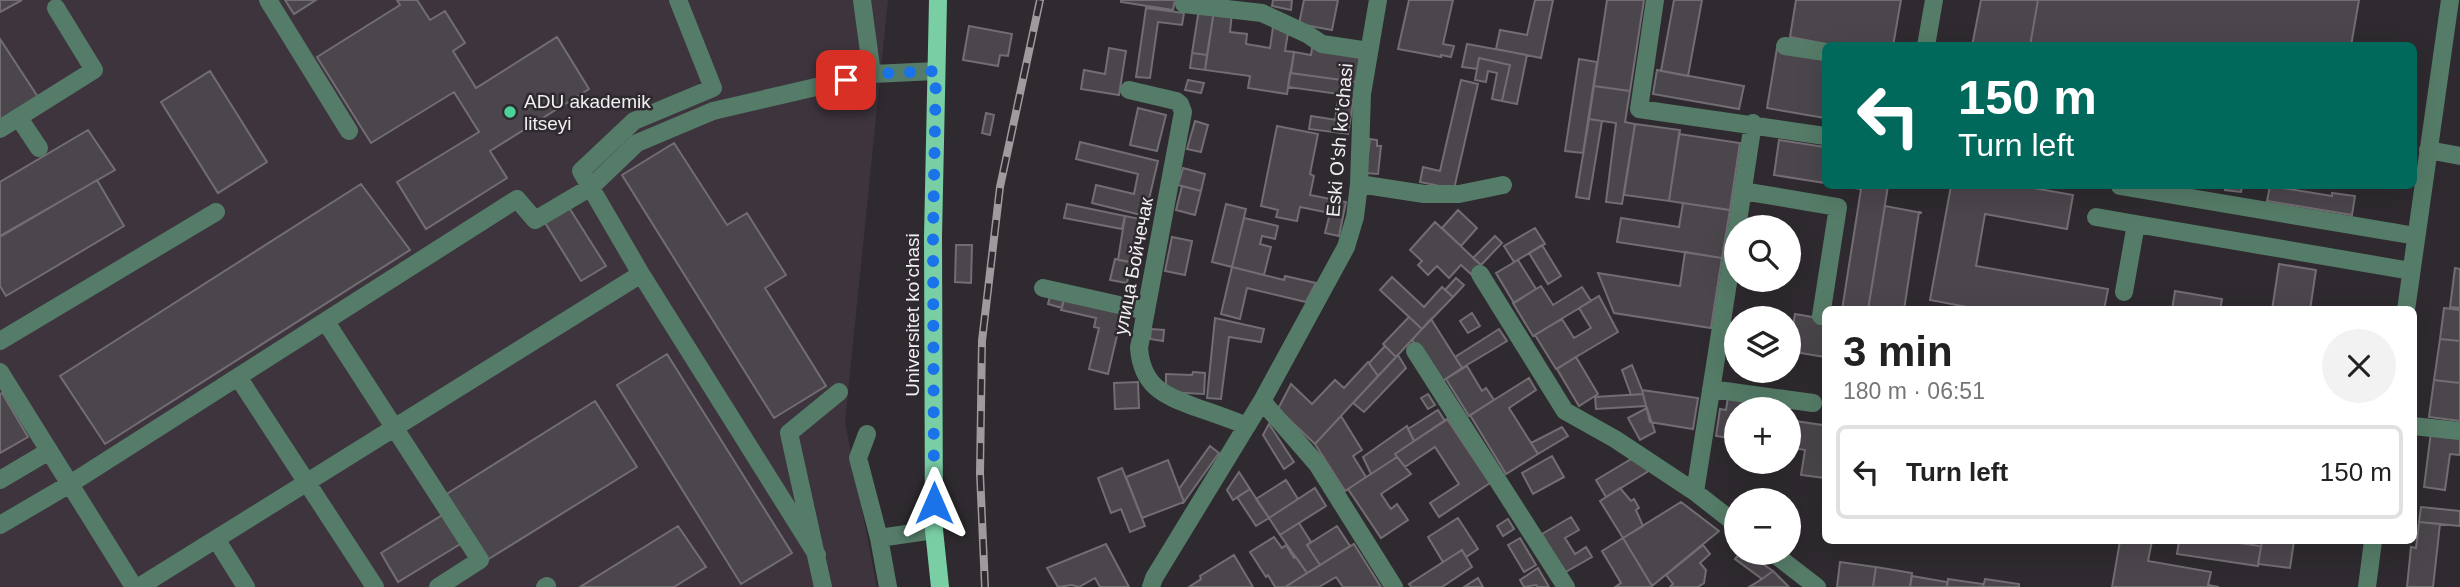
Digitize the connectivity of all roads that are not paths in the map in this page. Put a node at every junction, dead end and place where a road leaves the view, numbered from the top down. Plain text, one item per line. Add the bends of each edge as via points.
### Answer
1 (268, 0) edge
2 (678, 0) edge
3 (862, 0) edge
4 (938, 0) edge
5 (1378, 0) edge
6 (1655, 0) edge
7 (1934, 0) edge
8 (2450, 0) edge
9 (1184, 4) dead end
10 (56, 8) dead end
11 (1928, 42) edge
12 (1785, 46) dead end
13 (1368, 51) junction
14 (1822, 52) edge
15 (936, 71) junction
16 (872, 74) junction
17 (1129, 90) dead end
18 (19, 118) junction
19 (1753, 123) junction
20 (0, 129) edge
21 (349, 131) dead end
22 (1822, 134) edge
23 (39, 148) dead end
24 (2423, 155) edge
25 (2460, 156) edge
26 (1359, 184) junction
27 (1503, 185) dead end
28 (591, 187) junction
29 (2138, 189) edge
30 (1742, 191) junction
31 (216, 212) dead end
32 (1738, 215) edge
33 (2096, 216) dead end
34 (2136, 224) junction
35 (2416, 236) junction
36 (2411, 271) junction
37 (640, 274) junction
38 (1480, 274) dead end
39 (1043, 288) dead end
40 (1726, 292) edge
41 (2124, 292) dead end
42 (1823, 306) edge
43 (2407, 306) edge
44 (1822, 310) edge
45 (1146, 311) junction
46 (1821, 316) dead end
47 (326, 321) junction
48 (0, 341) edge
49 (1415, 351) dead end
50 (0, 372) edge
51 (238, 377) junction
52 (1711, 389) junction
53 (839, 392) dead end
54 (1262, 401) junction
55 (1813, 403) dead end
56 (1247, 426) junction
57 (2417, 426) edge
58 (395, 427) junction
59 (2460, 431) edge
60 (867, 434) dead end
61 (50, 451) junction
62 (0, 480) edge
63 (306, 483) junction
64 (69, 484) junction
65 (1695, 492) junction
66 (1724, 515) edge
67 (0, 525) edge
68 (934, 530) junction
69 (879, 538) junction
70 (216, 539) junction
71 (2373, 544) edge
72 (817, 555) junction
73 (1789, 565) edge
74 (134, 587) edge
75 (139, 587) edge
76 (246, 587) edge
77 (375, 587) edge
78 (438, 587) edge
79 (823, 587) edge
80 (888, 587) edge
81 (940, 587) edge
82 (1150, 587) edge
83 (1394, 587) edge
84 (1566, 587) edge
85 (1817, 587) edge
86 (2367, 587) edge

1 - 21 street
2 - 28 street via 713,89 634,121 581,171
3 - 16 street
4 - 15 main road, Universitet kо‘chasi
5 - 13 street, Eski Oʻsh koʻchasi
6 - 19 street via 1639,108
7 - 11 street
8 - 24 street
9 - 13 street via 1262,13 1322,44
10 - 18 street via 94,70
12 - 14 street
13 - 26 street, Eski Oʻsh koʻchasi
15 - 16 street
15 - 68 main road, Universitet kо‘chasi
16 - 28 street via 713,111 637,143
17 - 45 street, улица Бойчечак via 1176,101 1184,112
18 - 20 street
18 - 23 street
19 - 22 street
19 - 30 street
24 - 25 street
24 - 35 street
26 - 27 street via 1424,194 1459,194
26 - 54 street, Eski Oʻsh koʻchasi via 1346,247
28 - 37 street
28 - 47 street via 535,220 517,199
29 - 35 street
30 - 32 street
30 - 42 street via 1838,207
31 - 48 street
33 - 34 street
34 - 36 street
34 - 41 street
35 - 36 street
36 - 43 street
37 - 58 street
37 - 72 street
38 - 65 street via 1566,411
39 - 45 street
40 - 52 street
44 - 46 street
45 - 56 street, улица Бойчечак via 1140,358 1154,386 1167,397
47 - 51 street
47 - 58 street
49 - 84 street
50 - 61 street
51 - 63 street
51 - 64 street
52 - 55 street
52 - 65 street
53 - 72 street via 789,433
54 - 56 street, Eski Oʻsh koʻchasi
54 - 83 street via 1317,464
56 - 82 street, Eski Oʻsh koʻchasi
57 - 59 street
58 - 63 street
58 - 78 street via 480,560
60 - 69 street via 858,457
61 - 62 street
61 - 64 street
63 - 70 street
63 - 77 street
64 - 67 street
64 - 74 street
65 - 66 street
68 - 69 street
68 - 81 main road, Universitet kо‘chasi
69 - 80 street
70 - 75 street
70 - 76 street
71 - 86 street
72 - 79 street
73 - 85 street

